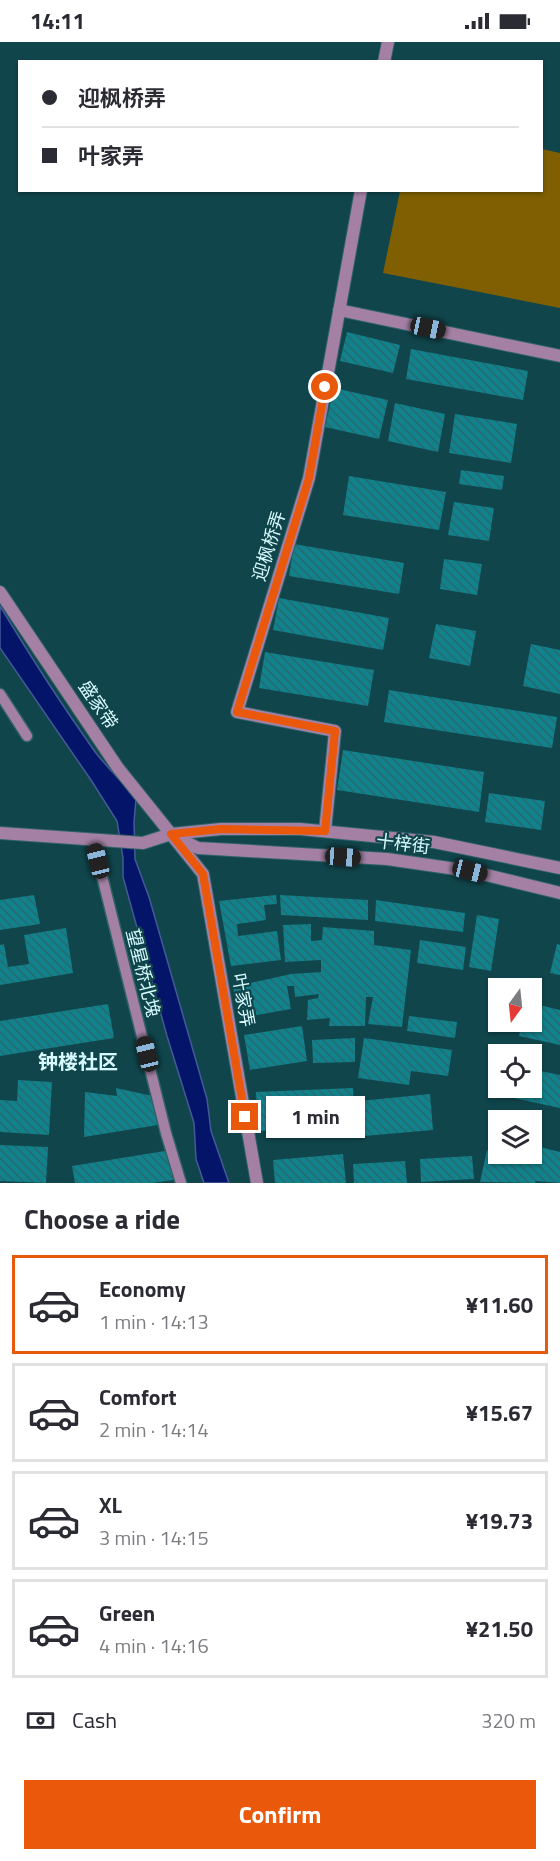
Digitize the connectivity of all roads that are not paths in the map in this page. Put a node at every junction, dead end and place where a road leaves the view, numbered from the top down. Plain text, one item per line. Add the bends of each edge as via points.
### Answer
1 (388, 42) edge
2 (384, 60) edge
3 (361, 192) edge
4 (339, 310) junction
5 (560, 356) edge
6 (0, 592) edge
7 (0, 694) edge
8 (27, 736) dead end
9 (325, 831) junction
10 (0, 832) edge
11 (171, 834) junction
12 (93, 840) junction
13 (560, 868) edge
14 (560, 893) edge
15 (181, 1183) edge
16 (257, 1183) edge

1 - 2 street
3 - 4 street, 迎枫桥弄
4 - 5 street
4 - 9 street, 迎枫桥弄 via 309,478 237,712 335,731
6 - 11 street, 盛家带 via 118,768
7 - 8 lane
9 - 11 street, 十梓街 via 221,829
9 - 13 street, 十梓街 via 434,842
10 - 12 street, 十梓街
11 - 12 street, 十梓街 via 142,843
11 - 14 street, 十梓街 via 198,848 387,859 470,871
11 - 16 street, 叶家弄 via 203,874
12 - 15 lane, 望星桥北堍

